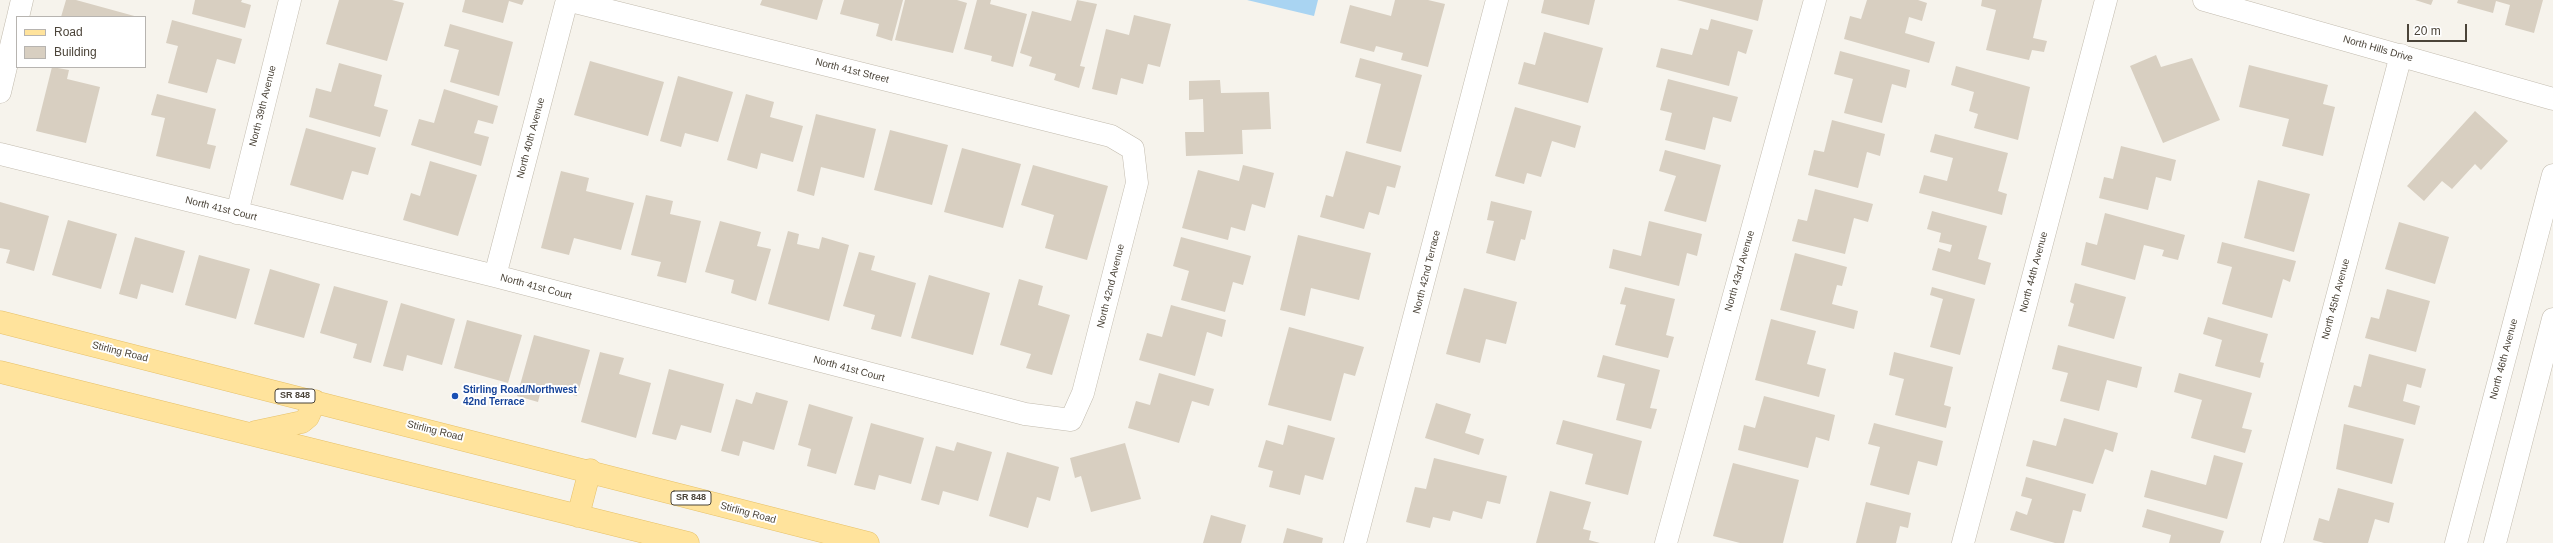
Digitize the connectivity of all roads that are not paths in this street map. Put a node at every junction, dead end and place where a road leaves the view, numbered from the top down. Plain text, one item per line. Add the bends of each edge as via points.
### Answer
1 (22, 0) edge
2 (290, 0) edge
3 (567, 0) edge
4 (1497, 0) edge
5 (1815, 0) edge
6 (2106, 0) edge
7 (2204, 0) edge
8 (18, 16) edge
9 (16, 25) edge
10 (2401, 55) junction
11 (0, 92) edge
12 (2553, 99) edge
13 (1134, 149) joint
14 (0, 154) edge
15 (2553, 175) edge
16 (237, 213) junction
17 (495, 276) junction
18 (2553, 319) edge
19 (0, 322) edge
20 (0, 372) edge
21 (315, 401) junction
22 (1071, 420) joint
23 (248, 434) junction
24 (590, 470) junction
25 (578, 516) junction
26 (1665, 542) edge
27 (688, 543) edge
28 (868, 543) edge
29 (1355, 543) edge
30 (1963, 543) edge
31 (2272, 543) edge
32 (2456, 543) edge
33 (2495, 543) edge

1 - 8 street
2 - 16 street, North 39th Avenue
3 - 13 street, North 41st Street via 1111,136
3 - 17 street, North 40th Avenue
4 - 29 street, North 42nd Terrace
5 - 26 street, North 43rd Avenue
6 - 30 street, North 44th Avenue
7 - 10 street, North Hills Drive
9 - 11 street
10 - 12 street, North Hills Drive
10 - 31 street, North 45th Avenue
13 - 22 street, North 42nd Avenue via 1137,183 1083,393
14 - 16 street, North 41st Court
15 - 32 street, North 46th Avenue
16 - 17 street, North 41st Court
17 - 22 street, North 41st Court via 1025,414
18 - 33 street
19 - 21 main road, Stirling Road / SR 848
20 - 23 main road
21 - 23 main road via 308,417 302,422
21 - 24 main road, Stirling Road / SR 848
23 - 25 main road
24 - 25 main road
24 - 28 main road, Stirling Road / SR 848
25 - 27 main road

